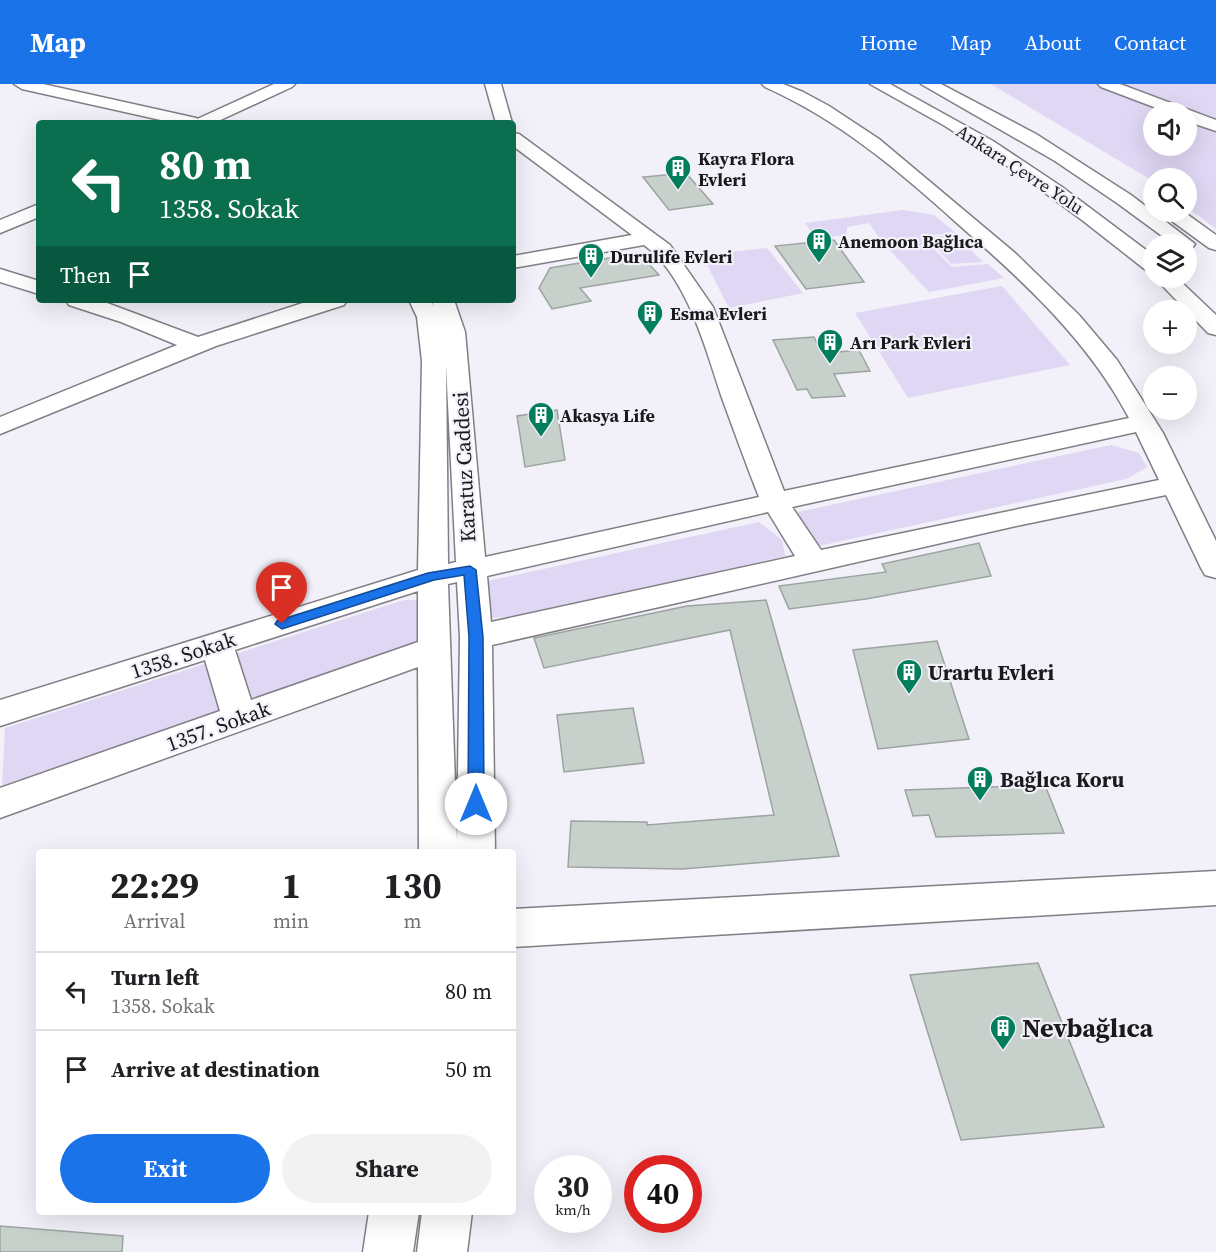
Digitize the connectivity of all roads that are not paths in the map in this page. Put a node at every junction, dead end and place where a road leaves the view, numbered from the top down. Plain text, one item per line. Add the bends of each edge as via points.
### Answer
1 (22, 84) edge
2 (493, 84) edge
3 (770, 84) edge
4 (929, 84) edge
5 (965, 84) edge
6 (1106, 84) edge
7 (295, 86) edge
8 (869, 87) edge
9 (1154, 102) edge
10 (1197, 119) edge
11 (183, 120) edge
12 (209, 120) edge
13 (235, 120) edge
14 (503, 120) edge
15 (1216, 126) edge
16 (516, 140) edge
17 (1143, 192) edge
18 (36, 193) edge
19 (0, 209) edge
20 (36, 211) edge
21 (1182, 222) edge
22 (0, 227) edge
23 (1171, 234) edge
24 (649, 238) junction
25 (1197, 249) edge
26 (1212, 254) edge
27 (1143, 258) edge
28 (516, 261) edge
29 (0, 275) edge
30 (36, 287) edge
31 (1175, 288) edge
32 (86, 303) edge
33 (326, 303) edge
34 (421, 303) edge
35 (444, 303) edge
36 (1216, 328) edge
37 (195, 344) junction
38 (1143, 423) junction
39 (0, 426) edge
40 (1175, 485) junction
41 (775, 502) junction
42 (814, 562) junction
43 (1216, 568) edge
44 (470, 570) junction
45 (433, 576) junction
46 (476, 637) junction
47 (218, 644) junction
48 (435, 648) junction
49 (0, 713) edge
50 (239, 718) junction
51 (0, 803) edge
52 (438, 849) edge
53 (476, 849) edge
54 (1216, 888) edge
55 (516, 928) edge
56 (394, 1215) edge
57 (447, 1215) edge
58 (388, 1252) edge
59 (442, 1252) edge

1 - 11 main road
2 - 14 main road
3 - 38 main road via 814,104 899,162 1036,282 1088,338
4 - 23 main road, Ankara Çevre Yolu via 1007,123 1078,166
5 - 17 main road via 1058,136
6 - 9 main road
7 - 12 main road
7 - 13 main road
8 - 27 main road, Ankara Çevre Yolu via 962,130 1046,183
10 - 15 main road
16 - 24 main road
18 - 19 main road
20 - 22 main road
21 - 26 main road
24 - 28 main road
24 - 41 main road via 663,249 702,307
25 - 26 main road, Ankara Çevre Yolu
29 - 30 main road
31 - 36 main road
32 - 37 main road
33 - 37 main road
34 - 45 main road, Karatuz Caddesi via 428,317 434,361
35 - 44 main road, Karatuz Caddesi via 454,332 458,367
37 - 39 main road
38 - 40 main road
38 - 41 main road, 1358. Sokak
40 - 42 main road
40 - 43 main road
41 - 42 main road
41 - 44 main road, 1358. Sokak
42 - 46 main road
44 - 45 main road, 1358. Sokak
44 - 46 main road, Karatuz Caddesi
45 - 47 main road, 1358. Sokak
45 - 48 main road, Karatuz Caddesi
46 - 53 main road, Karatuz Caddesi
47 - 49 main road, 1358. Sokak
47 - 50 main road
48 - 50 main road, 1357. Sokak
48 - 52 main road, Karatuz Caddesi
50 - 51 main road, 1357. Sokak
54 - 55 main road
56 - 58 main road
57 - 59 main road

